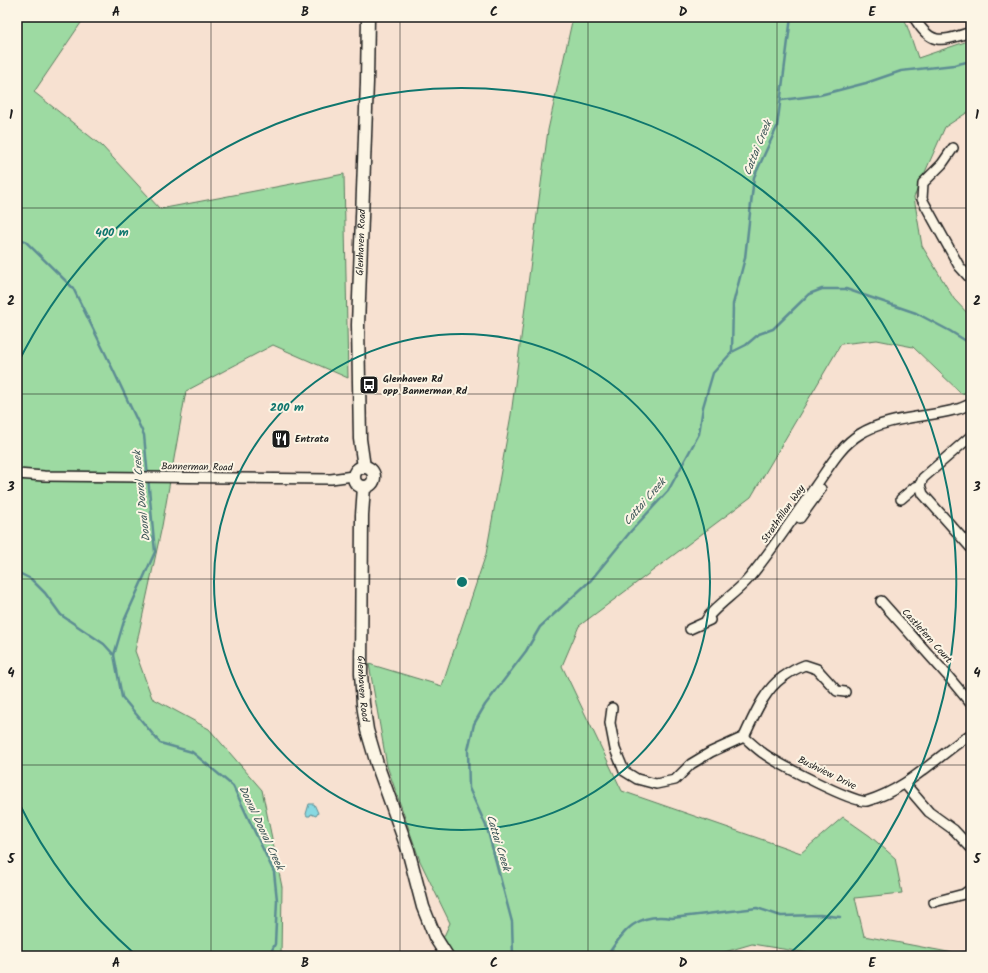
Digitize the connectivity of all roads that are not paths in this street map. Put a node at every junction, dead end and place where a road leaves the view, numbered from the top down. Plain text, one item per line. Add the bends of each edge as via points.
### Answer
1 (368, 17) edge
2 (914, 17) edge
3 (971, 32) edge
4 (953, 148) dead end
5 (971, 278) edge
6 (971, 404) edge
7 (971, 436) edge
8 (364, 467) junction
9 (17, 474) edge
10 (353, 476) junction
11 (920, 485) junction
12 (364, 487) junction
13 (901, 499) dead end
14 (971, 548) edge
15 (881, 601) dead end
16 (690, 629) dead end
17 (846, 692) dead end
18 (971, 704) edge
19 (612, 708) dead end
20 (971, 734) edge
21 (744, 737) junction
22 (905, 784) junction
23 (971, 848) edge
24 (417, 882) junction
25 (971, 889) edge
26 (934, 902) dead end
27 (448, 956) edge
28 (456, 956) edge

1 - 8 main road, Glenhaven Road via 358,325 360,439
2 - 3 street via 926,34 937,40
4 - 5 street via 942,164 923,183 922,199 959,266
6 - 16 street, Strathfillan Way via 881,425 861,433 850,441 836,456 744,585 710,614 706,621
7 - 11 street via 923,478
8 - 10 main road via 358,468
8 - 12 main road via 371,469 374,478 372,483
9 - 10 street, Bannerman Road via 331,479
10 - 12 main road via 356,484
11 - 13 street
11 - 14 street via 923,494
12 - 24 main road, Glenhaven Road via 361,642 363,704 367,730 377,764
15 - 18 street, Castlefern Court
17 - 21 street via 837,691 817,669 805,665 791,671 774,684 756,711
19 - 21 street via 610,724 615,749 624,771 637,779 656,784 675,780 691,764
20 - 22 street, Bushview Drive
21 - 22 street, Bushview Drive via 764,753 831,790 851,798 865,802
22 - 23 street via 929,812 954,830
24 - 27 main road, Glenhaven Road via 423,907 435,937
24 - 28 main road, Glenhaven Road
25 - 26 street via 964,894

